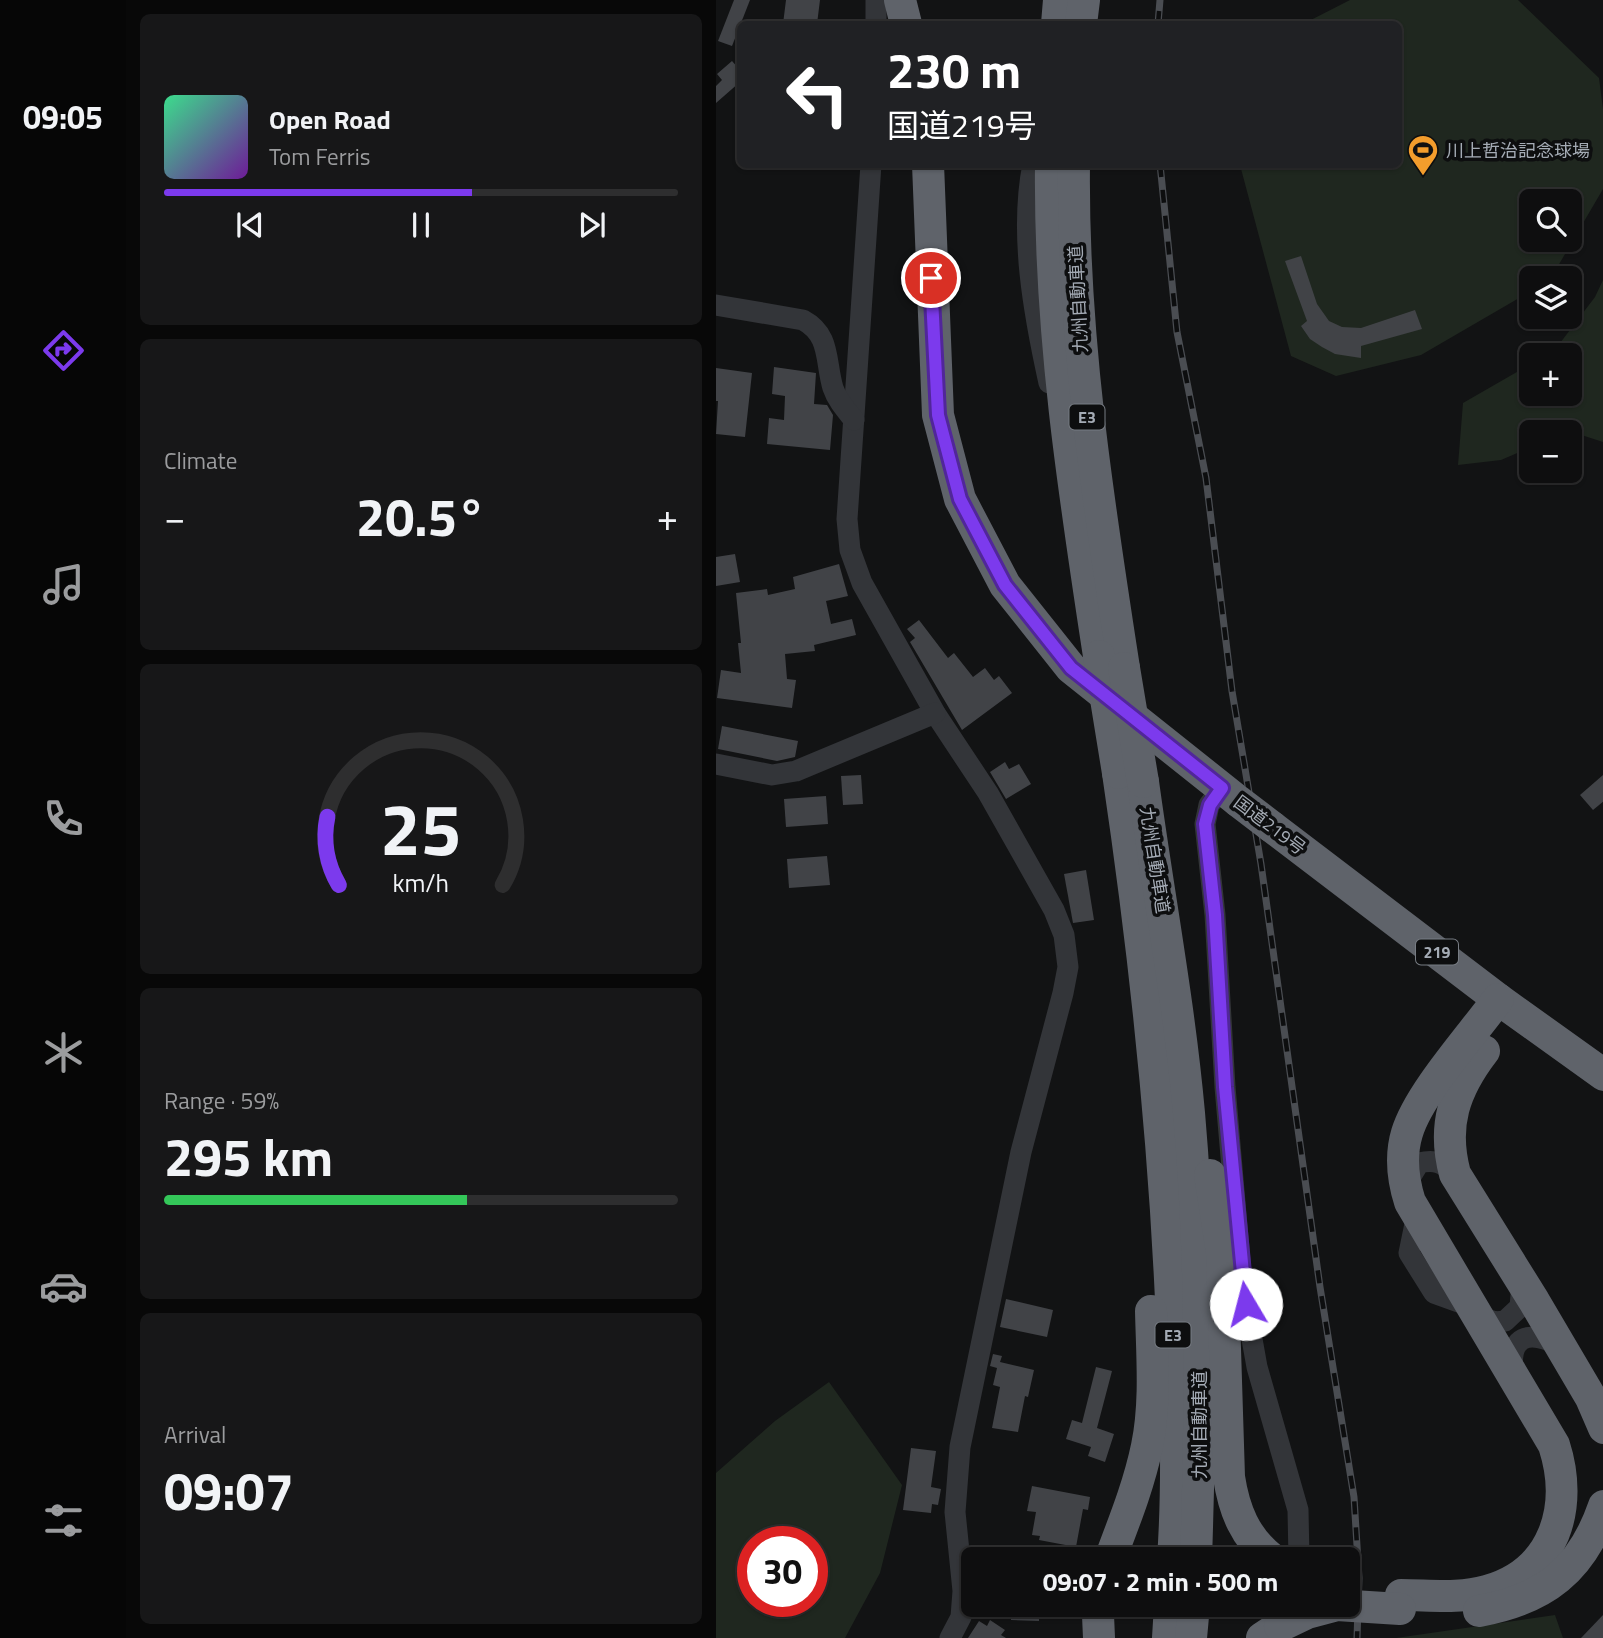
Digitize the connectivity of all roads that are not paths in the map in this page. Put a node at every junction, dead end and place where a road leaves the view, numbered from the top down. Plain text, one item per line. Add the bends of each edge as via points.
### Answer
1 (876, 0) edge
2 (900, 0) edge
3 (1059, 0) edge
4 (1084, 0) edge
5 (876, 21) edge
6 (905, 21) edge
7 (1057, 21) edge
8 (1081, 21) edge
9 (871, 168) edge
10 (928, 168) edge
11 (1032, 168) edge
12 (1051, 168) edge
13 (1074, 168) edge
14 (1082, 168) edge
15 (716, 305) edge
16 (854, 420) junction
17 (1085, 487) junction
18 (935, 713) junction
19 (716, 764) edge
20 (1130, 777) junction
21 (1230, 794) junction
22 (1173, 971) junction
23 (1506, 1005) junction
24 (1603, 1075) edge
25 (1159, 1110) junction
26 (1455, 1174) junction
27 (1405, 1186) junction
28 (1522, 1283) junction
29 (1473, 1310) junction
30 (1559, 1345) junction
31 (1514, 1375) junction
32 (1603, 1427) edge
33 (1603, 1506) edge
34 (1114, 1547) edge
35 (1173, 1547) edge
36 (1196, 1547) edge
37 (1259, 1547) edge
38 (1299, 1547) edge
39 (1360, 1593) edge
40 (1401, 1602) junction
41 (1360, 1604) edge
42 (1098, 1617) edge
43 (1169, 1617) edge
44 (1193, 1617) edge
45 (1300, 1617) edge
46 (1283, 1627) edge
47 (950, 1638) edge
48 (1099, 1638) edge
49 (1168, 1638) edge
50 (1191, 1638) edge

1 - 5 street
2 - 6 highway
3 - 7 highway
4 - 8 highway
9 - 16 street
10 - 21 highway, 国道219号 / 219 via 938,415 960,499 1005,585 1071,668
11 - 17 street via 1027,195 1034,317
12 - 17 highway, 九州自動車道 / E3 via 1055,317
13 - 17 highway, 九州自動車道 / E3
14 - 17 street via 1095,343
15 - 16 street via 803,320 814,326 826,345 833,389
16 - 18 street via 847,519 850,550 862,583
17 - 20 highway, 九州自動車道 / E3, bridge
18 - 19 street via 796,771 772,775
18 - 47 street via 988,793 1054,910 1064,935 1068,967 1021,1152 960,1447 955,1512 963,1591 961,1617
20 - 22 highway, 九州自動車道 / E3
20 - 25 highway, 九州自動車道 / E3
21 - 23 highway, 国道219号 / 219, bridge
21 - 38 street via 1210,805 1205,824 1242,1283 1257,1367 1298,1510
22 - 36 highway, 九州自動車道 / E3 via 1189,1115 1196,1258 1200,1413
22 - 37 highway via 1222,1253 1229,1477 1241,1522
23 - 24 highway, 国道219号 / 219
23 - 26 highway via 1454,1100 1448,1137
23 - 27 highway via 1421,1102 1403,1150
25 - 34 highway via 1151,1238 1152,1401 1137,1485
25 - 35 highway, 九州自動車道 / E3 via 1176,1409
26 - 27 street via 1442,1163 1419,1163
26 - 28 highway
27 - 29 highway
28 - 29 street via 1520,1307 1505,1321 1495,1322
28 - 30 highway
29 - 31 highway
30 - 31 street via 1536,1336 1519,1342 1511,1356
30 - 32 highway
31 - 40 highway via 1545,1426 1561,1465 1562,1506 1557,1528 1529,1569 1509,1582 1462,1596
33 - 40 highway via 1587,1546 1571,1567 1523,1601 1477,1611
39 - 40 highway
40 - 41 highway, bridge
42 - 48 highway
43 - 49 highway
44 - 50 highway
45 - 46 highway, bridge

